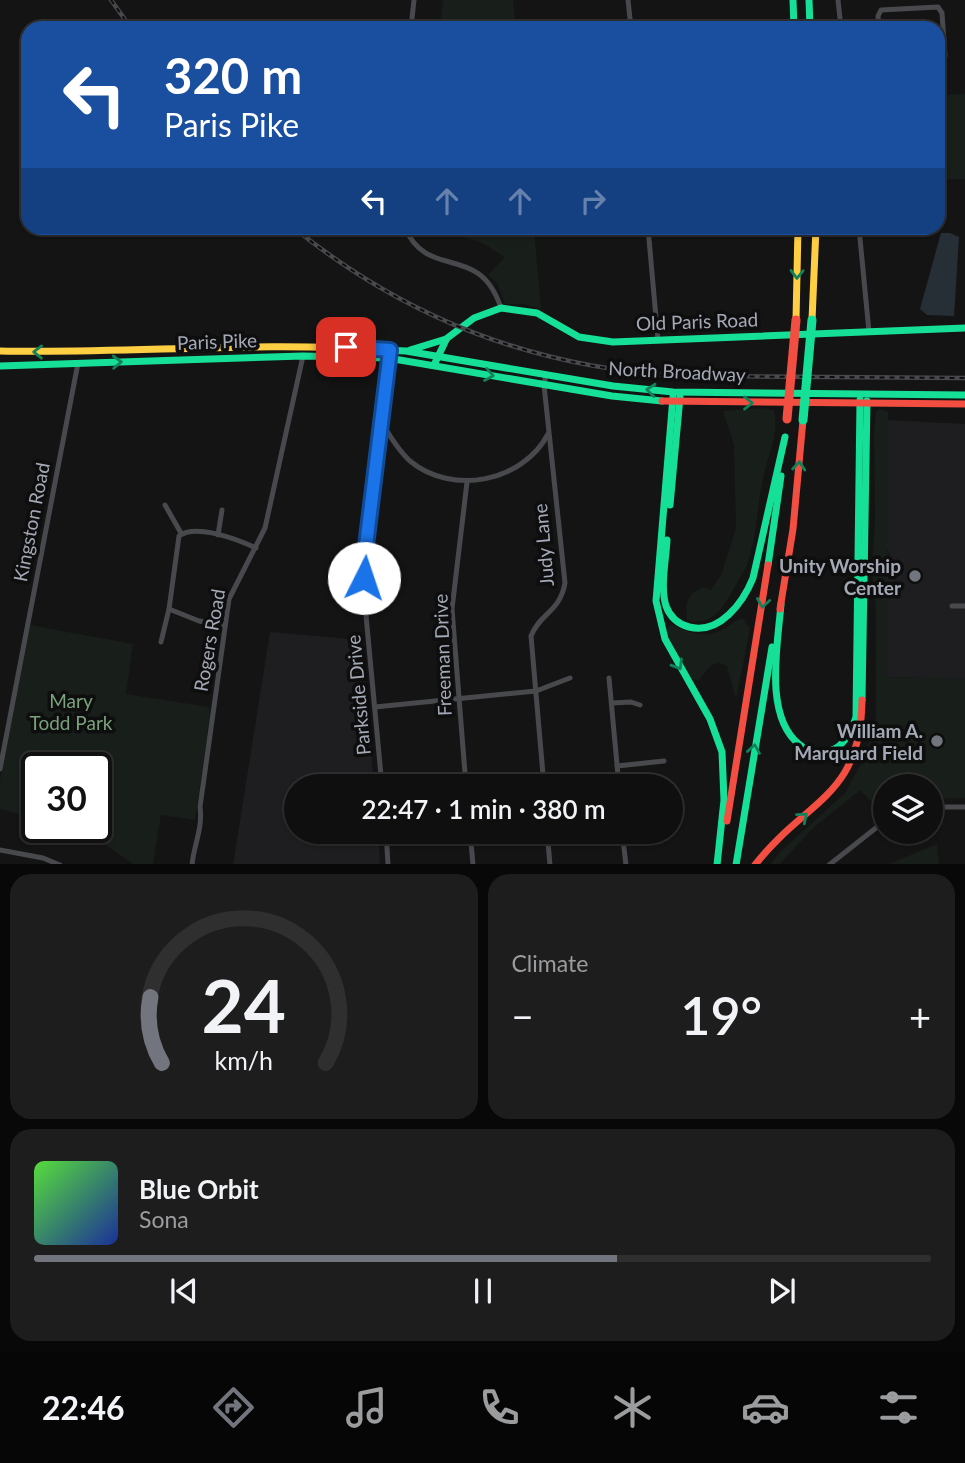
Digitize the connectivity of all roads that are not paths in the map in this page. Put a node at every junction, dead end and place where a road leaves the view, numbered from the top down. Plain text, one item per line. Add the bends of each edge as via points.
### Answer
1 (414, 0) edge
2 (628, 0) edge
3 (793, 0) edge
4 (808, 0) edge
5 (838, 0) edge
6 (412, 21) edge
7 (630, 21) edge
8 (794, 21) edge
9 (810, 21) edge
10 (840, 21) edge
11 (878, 21) edge
12 (943, 21) edge
13 (410, 235) edge
14 (649, 235) edge
15 (798, 235) edge
16 (816, 235) edge
17 (860, 235) edge
18 (501, 308) junction
19 (965, 328) edge
20 (869, 332) junction
21 (658, 340) junction
22 (442, 341) junction
23 (0, 351) edge
24 (303, 351) junction
25 (406, 351) junction
26 (78, 353) junction
27 (389, 354) junction
28 (435, 359) junction
29 (452, 359) junction
30 (78, 363) junction
31 (0, 366) edge
32 (546, 374) junction
33 (544, 385) junction
34 (965, 395) edge
35 (676, 397) junction
36 (863, 399) junction
37 (965, 404) edge
38 (381, 421) junction
39 (548, 434) junction
40 (785, 437) junction
41 (393, 441) junction
42 (378, 446) junction
43 (467, 482) junction
44 (165, 505) dead end
45 (222, 510) dead end
46 (181, 533) junction
47 (218, 535) junction
48 (256, 548) junction
49 (781, 604) junction
50 (952, 606) dead end
51 (965, 606) edge
52 (169, 609) junction
53 (225, 625) junction
54 (161, 642) dead end
55 (570, 678) dead end
56 (609, 678) dead end
57 (536, 691) junction
58 (458, 699) junction
59 (612, 703) junction
60 (640, 705) dead end
61 (375, 707) junction
62 (664, 761) dead end
63 (617, 766) junction
64 (0, 769) edge
65 (381, 774) edge
66 (465, 774) edge
67 (543, 774) edge
68 (618, 774) edge
69 (943, 807) edge
70 (965, 807) edge
71 (873, 830) edge
72 (387, 844) edge
73 (471, 844) edge
74 (548, 844) edge
75 (624, 844) edge
76 (0, 849) edge
77 (60, 864) edge
78 (192, 864) edge
79 (388, 864) edge
80 (473, 864) edge
81 (550, 864) edge
82 (626, 864) edge
83 (718, 864) edge
84 (736, 864) edge
85 (755, 864) edge
86 (830, 864) edge

1 - 6 street
2 - 7 street
3 - 8 main road
4 - 9 main road
5 - 10 street
11 - 12 street via 881,10 938,7
13 - 18 street via 430,257 463,264 484,277
14 - 21 street
15 -> 40 main road, bridge via 796,320
49 -> 16 main road, bridge via 795,511
17 - 20 street
18 - 21 main road, Old Paris Road via 537,313 591,340
18 - 22 main road via 474,318
19 - 20 main road, Old Paris Road
20 - 21 main road, Old Paris Road
22 - 25 main road
22 - 28 main road
22 - 29 main road
26 -> 23 main road, Paris Pike
24 - 26 main road, Paris Pike
24 - 27 main road, Paris Pike
30 -> 24 main road, Paris Pike
24 - 48 street, Rogers Road via 265,528
25 - 27 main road, North Broadway
25 - 28 main road, North Broadway
26 - 30 main road
27 - 28 main road, Paris Pike
27 - 38 street, Parkside Drive
28 - 29 main road, North Broadway
28 -> 33 main road, North Broadway
29 - 32 main road, North Broadway
30 - 31 main road, Paris Pike
30 - 64 street, Kingston Road
32 - 33 street, Judy Lane
35 -> 32 main road, North Broadway
33 - 35 main road, North Broadway
33 - 39 street, Judy Lane
34 - 36 main road, North Broadway
35 - 36 main road, North Broadway
35 - 40 main road via 664,596 671,616 690,628 718,622 748,590
35 -> 83 main road via 657,614 663,638 712,724 722,751 725,786
36 - 37 main road, North Broadway
36 - 49 main road via 856,717 850,736 835,749 803,748 783,720 775,674
85 -> 36 main road via 776,839 835,789 860,742
38 - 41 street
38 - 42 street, Parkside Drive
39 - 43 street via 524,462 498,475
39 - 57 street, Judy Lane via 565,583 557,606 531,636
40 -> 83 main road via 762,611
41 - 42 street via 384,440
41 - 43 street via 418,466
42 - 61 street, Parkside Drive via 364,562
43 - 58 street, Freeman Drive via 452,609
44 - 46 street
45 - 47 street
46 - 47 street
46 - 52 street
47 - 48 street
48 - 53 street, Rogers Road via 230,594
84 -> 49 main road
50 - 51 street
52 - 53 street
52 - 54 street
53 - 78 street, Rogers Road via 200,807 202,822
55 - 57 street
56 - 59 street
57 - 58 street
57 - 67 street, Judy Lane
58 - 61 street
58 - 66 street, Freeman Drive
59 - 60 street
59 - 63 street
61 - 65 street, Parkside Drive
62 - 63 street
63 - 68 street
69 - 70 street
71 - 86 street
72 - 79 street
73 - 80 street
74 - 81 street
75 - 82 street
76 - 77 street

